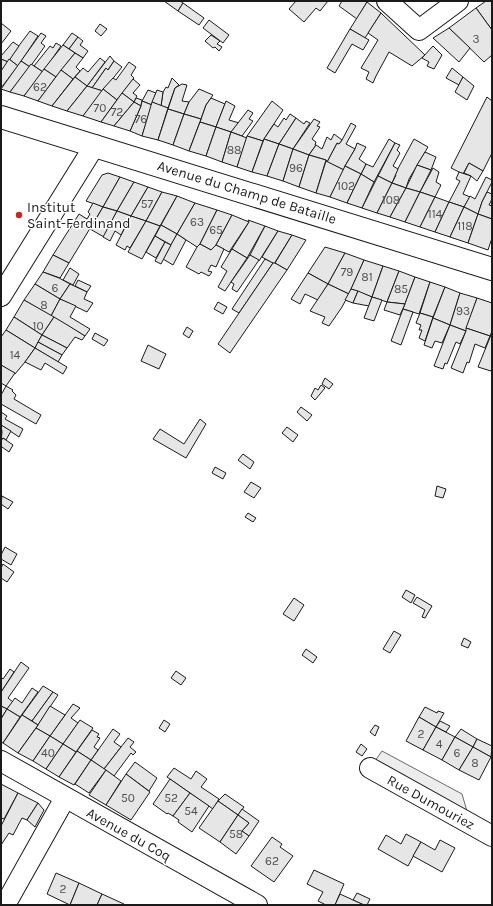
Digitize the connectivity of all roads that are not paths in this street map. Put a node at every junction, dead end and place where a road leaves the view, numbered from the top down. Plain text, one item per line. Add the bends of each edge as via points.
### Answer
1 (387, 1) edge
2 (458, 1) edge
3 (1, 117) edge
4 (95, 145) junction
5 (492, 269) edge
6 (1, 296) edge
7 (1, 761) edge
8 (370, 768) dead end
9 (65, 798) junction
10 (492, 836) edge
11 (5, 905) edge
12 (257, 905) edge

1 - 2 street via 419,30
3 - 4 street, Avenue du Champ de Bataille
4 - 5 street, Avenue du Champ de Bataille
4 - 6 street
7 - 9 street, Avenue du Coq
8 - 10 street, Rue Dumouriez
9 - 11 street
9 - 12 street, Avenue du Coq

